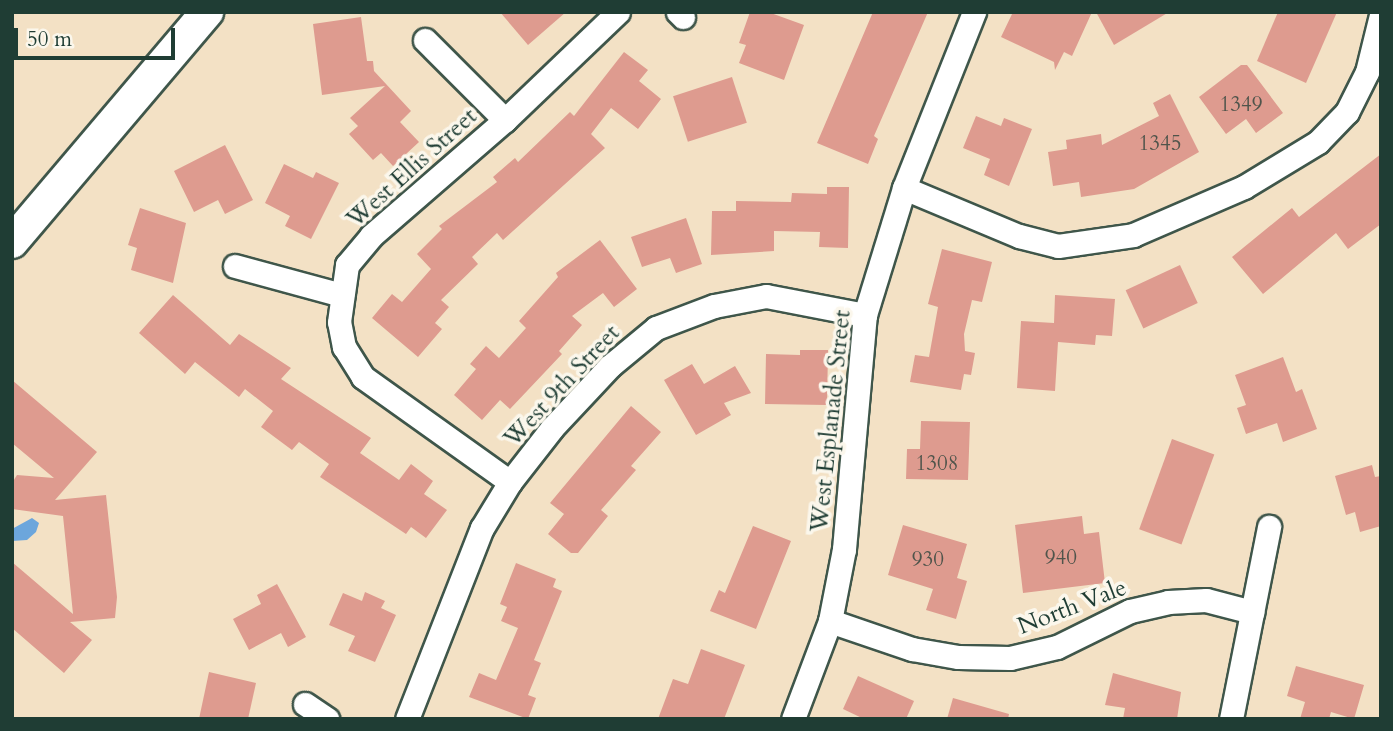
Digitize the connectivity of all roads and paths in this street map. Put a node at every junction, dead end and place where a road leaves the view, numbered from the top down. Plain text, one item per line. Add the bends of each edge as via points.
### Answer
1 (207, 12) edge
2 (618, 12) edge
3 (974, 12) edge
4 (1381, 15) edge
5 (425, 40) dead end
6 (505, 120) junction
7 (904, 188) junction
8 (12, 242) edge
9 (235, 266) dead end
10 (342, 295) junction
11 (865, 314) junction
12 (510, 482) junction
13 (1269, 527) dead end
14 (1252, 612) junction
15 (830, 621) junction
16 (304, 704) dead end
17 (327, 719) edge
18 (407, 719) edge
19 (793, 719) edge
20 (1231, 719) edge

1 - 8 main road
2 - 6 street, West Ellis Street
3 - 7 street, West Esplanade Street
4 - 7 street via 1367,72 1347,112 1318,142 1244,187 1133,235 1058,246 981,222
5 - 6 street, West Ellis Street
6 - 10 street, West Ellis Street via 371,236 346,265
7 - 11 street, West Esplanade Street
9 - 10 street
10 - 12 street, West Ellis Street via 339,322 344,347 363,376
11 - 12 street, West 9th Street via 766,296 714,306 656,328 610,366
11 - 15 street, West Esplanade Street via 851,502
12 - 18 street, West 9th Street via 459,579
13 - 14 street
14 - 15 street, North Vale via 1206,600 1168,602 1130,611 1057,647 1010,658 958,657 912,649
14 - 20 street
15 - 19 street, West Esplanade Street
16 - 17 street

